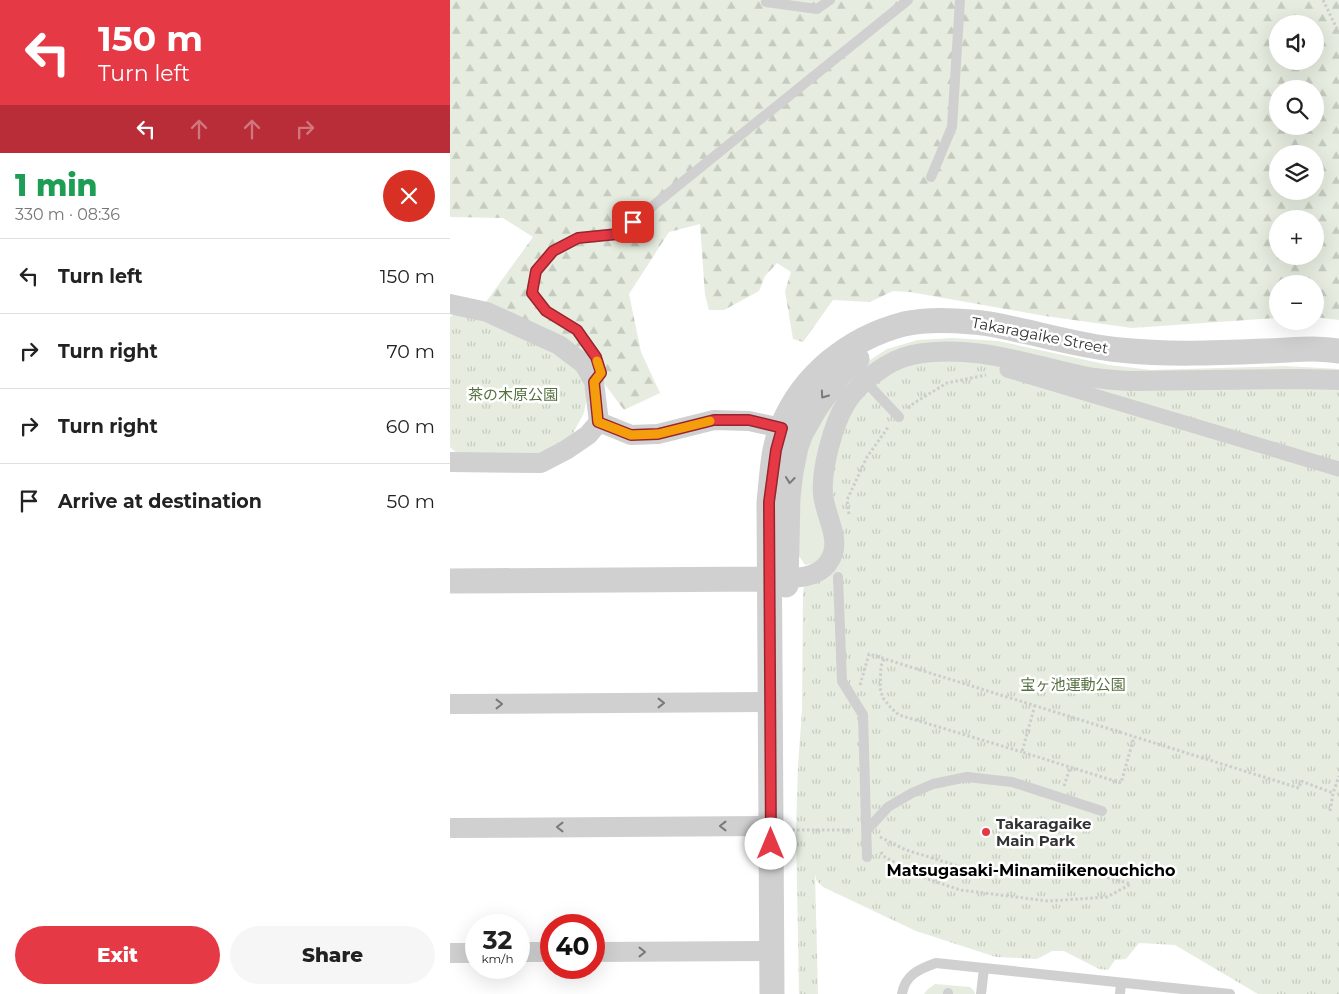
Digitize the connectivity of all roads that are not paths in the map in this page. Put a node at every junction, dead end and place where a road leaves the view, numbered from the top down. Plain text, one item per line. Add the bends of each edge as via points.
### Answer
1 (830, 0) edge
2 (908, 0) edge
3 (960, 0) edge
4 (766, 2) dead end
5 (931, 176) dead end
6 (450, 304) edge
7 (1339, 351) edge
8 (1339, 363) edge
9 (1007, 370) road end
10 (1339, 380) edge
11 (865, 381) junction
12 (594, 382) junction
13 (898, 417) road end
14 (598, 422) junction
15 (782, 428) junction
16 (450, 462) edge
17 (1339, 469) edge
18 (838, 577) dead end
19 (778, 578) junction
20 (450, 581) edge
21 (771, 702) junction
22 (450, 704) edge
23 (1102, 811) dead end
24 (450, 828) edge
25 (777, 828) junction
26 (866, 831) junction
27 (867, 857) dead end
28 (772, 951) junction
29 (465, 952) edge
30 (605, 952) edge
31 (450, 953) edge
32 (984, 968) junction
33 (1121, 982) junction
34 (1143, 989) edge
35 (1200, 992) edge
36 (772, 994) edge
37 (785, 994) edge
38 (902, 994) edge
39 (982, 994) edge
40 (1120, 994) edge
41 (1230, 994) edge

1 - 4 lane via 817,9
2 - 12 lane via 618,234 578,238 553,251 536,271 532,293 546,311 577,330 596,357 601,373
3 - 5 lane via 952,127
6 - 12 street via 487,312 559,345 584,364
7 - 15 street, Takaragaike Street via 1151,352 1119,350 980,323 927,321 905,324 849,347 827,364 794,404
8 -> 19 street, Takaragaike Street via 1286,360 1149,362 1106,358 974,333 920,334 878,347 840,373 801,433 791,472
9 - 17 street
10 - 11 street via 1128,381 1083,376 980,353 948,352 910,355
11 - 13 lane
11 - 19 street via 846,403 837,421 826,463 823,495 835,540 829,562 811,576
12 - 14 street
14 - 15 street via 631,435 658,434 714,420 749,420
14 - 16 street via 566,450 541,463
15 - 19 street, Takaragaike Street via 769,502
18 - 26 lane via 842,681 863,715
19 - 20 street
19 - 21 street, Takaragaike Street
19 - 25 street, Takaragaike Street via 784,635
22 -> 21 street
21 - 25 street, Takaragaike Street
23 - 26 lane via 1012,782 967,777 933,784 912,793 888,807
25 -> 24 street
25 - 28 street, Takaragaike Street
25 - 37 street, Takaragaike Street
26 - 27 lane
30 -> 28 street
28 - 36 street, Takaragaike Street
29 - 31 street
32 - 33 lane
32 - 38 lane via 936,963 920,968 908,978
32 - 39 lane
33 - 34 lane
33 - 40 lane
34 - 35 lane
35 - 41 lane

